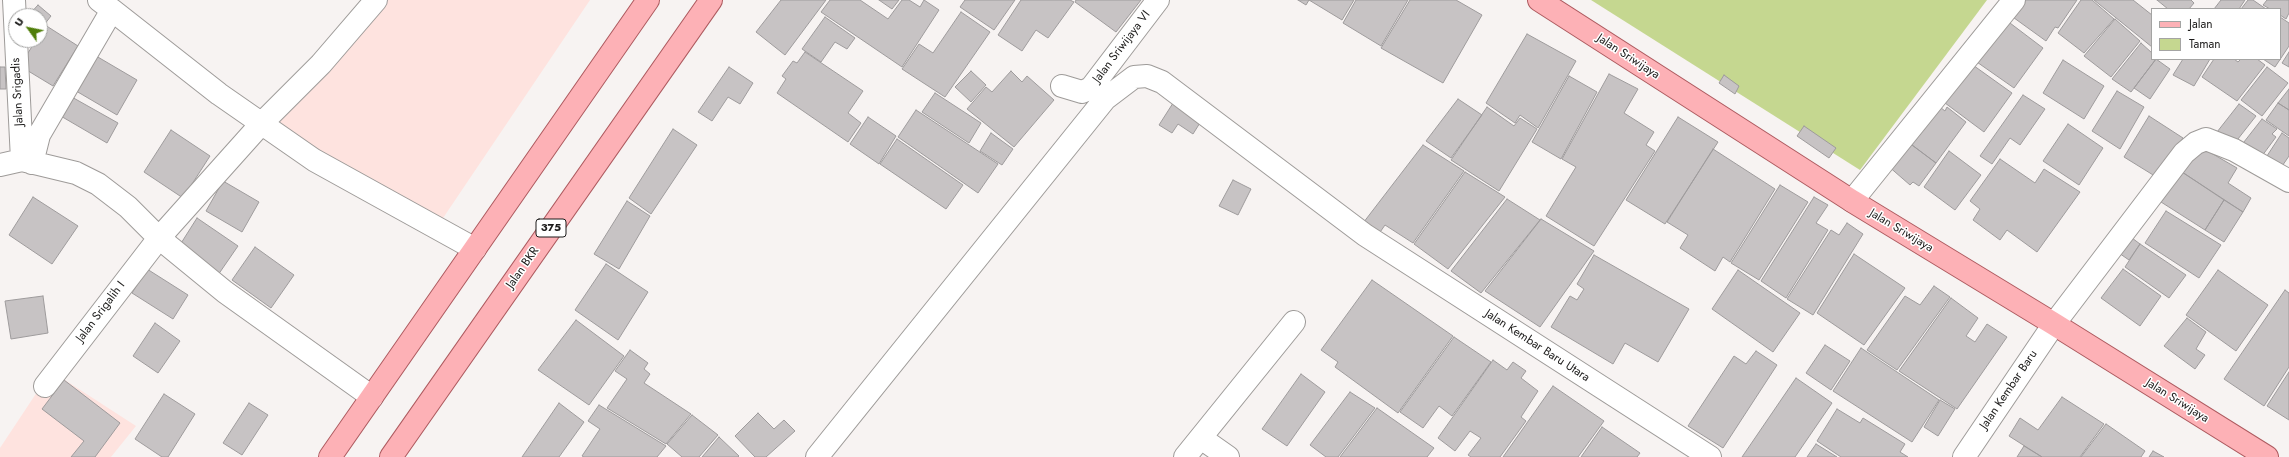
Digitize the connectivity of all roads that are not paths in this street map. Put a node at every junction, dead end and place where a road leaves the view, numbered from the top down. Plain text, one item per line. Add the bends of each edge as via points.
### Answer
1 (14, 0) edge
2 (376, 0) edge
3 (648, 0) edge
4 (711, 0) edge
5 (1158, 0) edge
6 (1539, 0) edge
7 (2014, 0) edge
8 (106, 5) edge
9 (1062, 86) dead end
10 (261, 124) junction
11 (27, 161) junction
12 (0, 165) edge
13 (2289, 181) edge
14 (1852, 201) junction
15 (159, 238) junction
16 (475, 249) junction
17 (1294, 322) dead end
18 (2054, 324) junction
19 (45, 386) dead end
20 (372, 397) junction
21 (1201, 438) junction
22 (1686, 451) edge
23 (330, 457) edge
24 (391, 457) edge
25 (817, 457) edge
26 (1185, 457) edge
27 (1228, 457) edge
28 (1710, 457) edge
29 (1964, 457) edge
30 (2267, 457) edge

1 - 11 street, Jalan Srigadis
2 - 10 street, Jalan Srigalih I via 321,64
3 - 16 main road
4 - 24 main road, Jalan BKR / 375
5 - 9 street, Jalan Sriwijaya VI via 1087,92
6 - 14 main road, Jalan Sriwijaya
7 - 14 street
8 - 10 street
8 - 11 street
10 - 15 street, Jalan Srigalih I
10 - 16 street via 314,160
11 - 12 street
11 - 15 street via 76,173 98,184 128,207
13 - 18 street, Jalan Kembar Baru via 2234,150 2206,140 2196,143 2184,153
14 - 18 main road, Jalan Sriwijaya
15 - 19 street, Jalan Srigalih I
15 - 20 street via 225,292
16 - 20 main road
17 - 21 street
18 - 29 street, Jalan Kembar Baru
18 - 30 main road, Jalan Sriwijaya
20 - 23 main road
21 - 26 street
21 - 27 street
22 - 25 street, Jalan Kembar Baru Utara via 1365,234 1162,82 1147,76 1134,77 1105,99
22 - 28 street, Jalan Kembar Baru Utara

